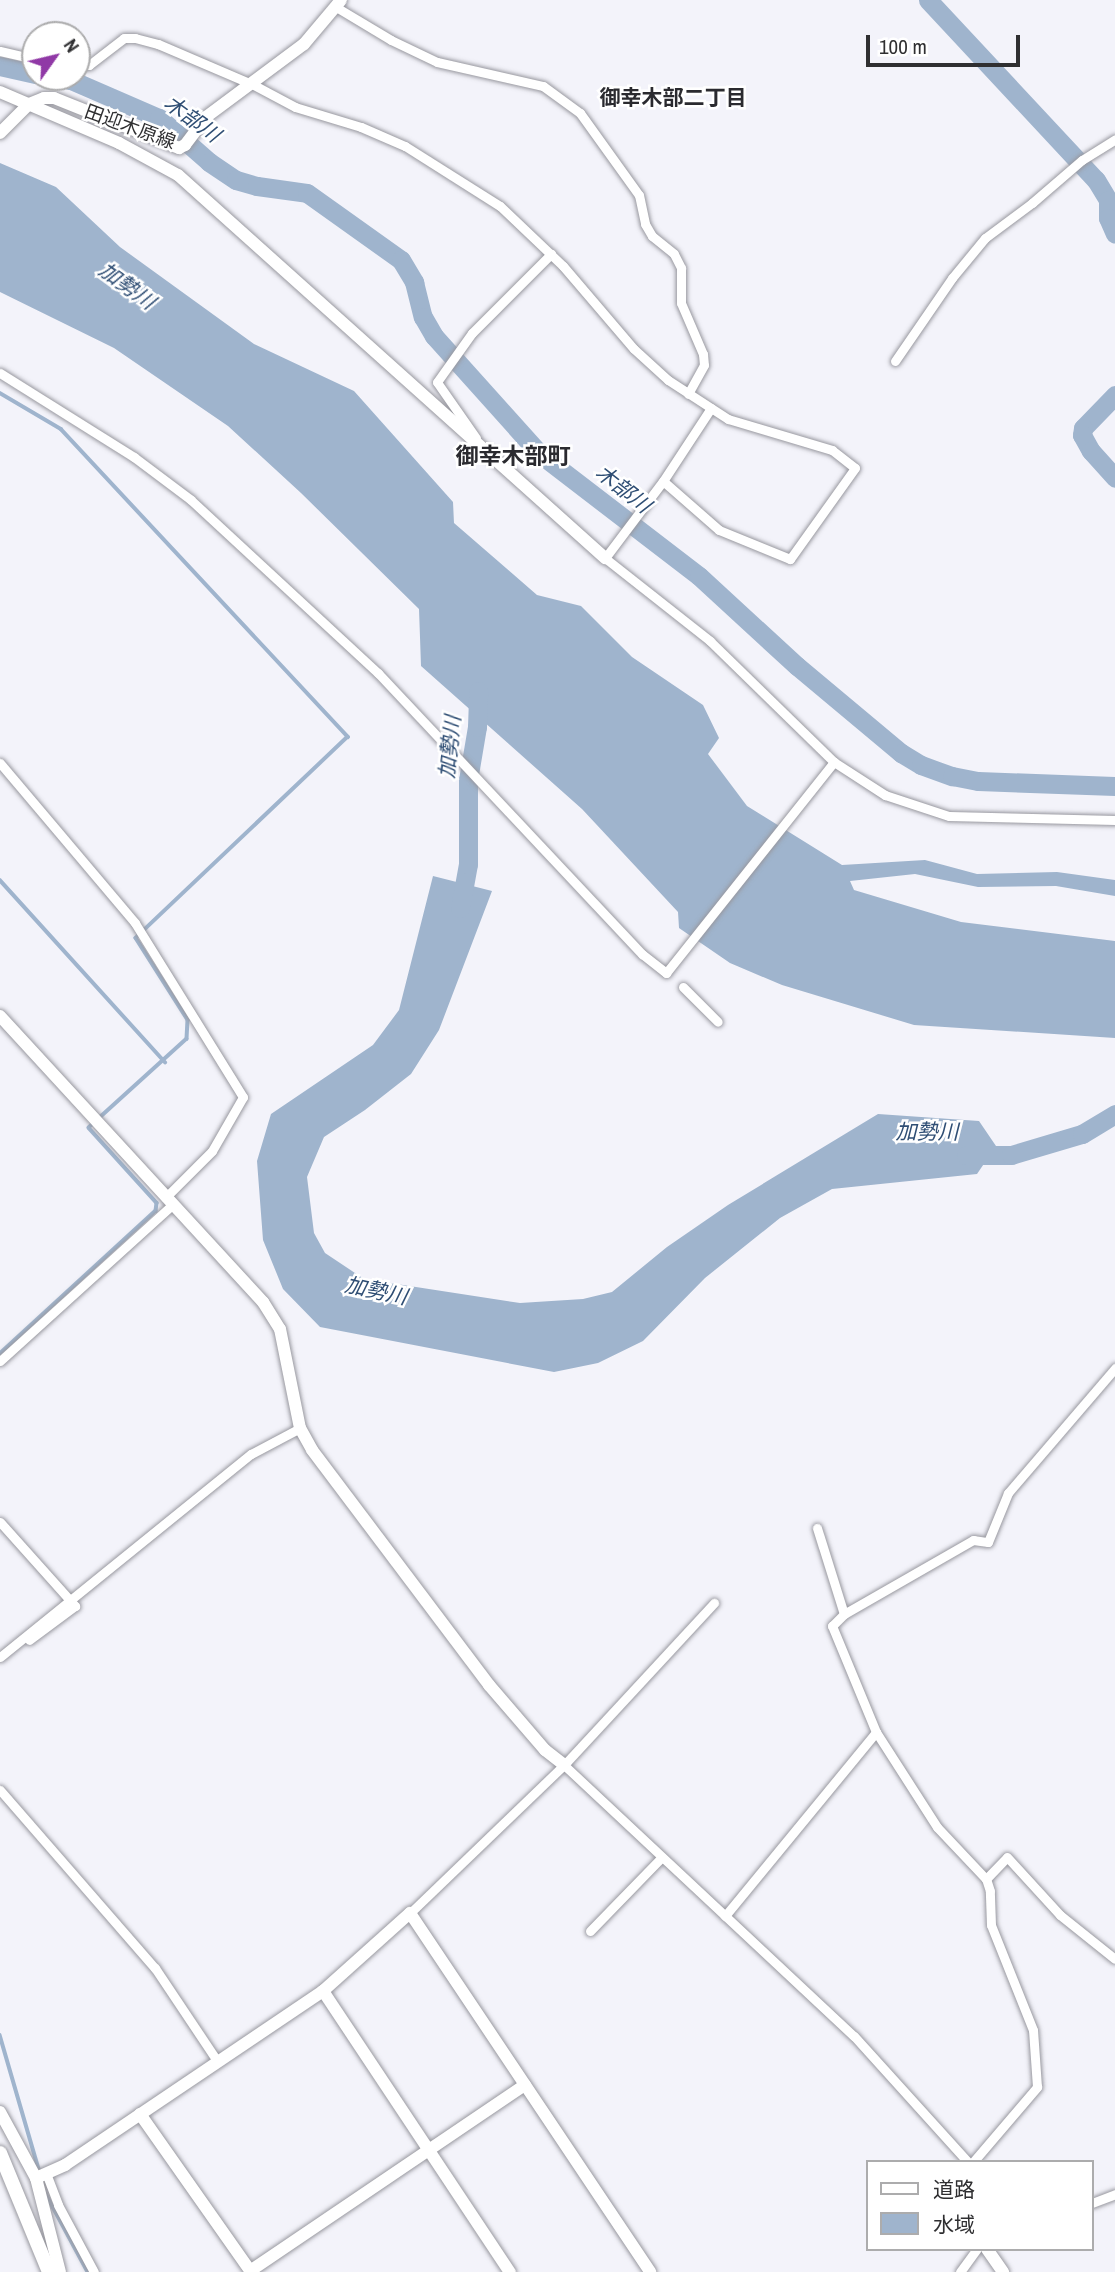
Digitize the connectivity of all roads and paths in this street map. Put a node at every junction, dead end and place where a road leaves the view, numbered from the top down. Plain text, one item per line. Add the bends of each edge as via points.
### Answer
1 (338, 3) edge
2 (0, 51) edge
3 (21, 56) edge
4 (91, 63) edge
5 (252, 84) junction
6 (0, 92) edge
7 (29, 104) junction
8 (0, 133) edge
9 (1115, 139) edge
10 (551, 254) junction
11 (895, 361) dead end
12 (0, 373) edge
13 (688, 394) junction
14 (711, 408) junction
15 (480, 444) junction
16 (663, 481) junction
17 (604, 558) junction
18 (834, 762) junction
19 (0, 763) edge
20 (1115, 820) edge
21 (683, 987) dead end
22 (0, 1016) edge
23 (718, 1022) dead end
24 (169, 1201) junction
25 (0, 1361) edge
26 (1115, 1368) edge
27 (300, 1429) junction
28 (0, 1522) edge
29 (817, 1528) dead end
30 (69, 1600) junction
31 (714, 1603) dead end
32 (844, 1614) junction
33 (0, 1659) edge
34 (876, 1732) junction
35 (564, 1765) junction
36 (0, 1790) edge
37 (662, 1857) junction
38 (986, 1879) junction
39 (410, 1913) junction
40 (725, 1916) junction
41 (590, 1931) dead end
42 (1115, 1959) edge
43 (323, 1991) junction
44 (218, 2062) junction
45 (526, 2085) junction
46 (0, 2112) edge
47 (140, 2114) junction
48 (428, 2151) junction
49 (0, 2153) edge
50 (969, 2160) edge
51 (973, 2160) edge
52 (41, 2176) junction
53 (1115, 2194) edge
54 (1094, 2202) edge
55 (976, 2251) edge
56 (988, 2251) edge
57 (48, 2272) edge
58 (60, 2272) edge
59 (94, 2272) edge
60 (251, 2272) edge
61 (510, 2272) edge
62 (650, 2272) edge
63 (960, 2272) edge
64 (1003, 2272) edge

1 - 5 street, 田迎木原線 via 304,44
1 - 13 street via 391,40 437,62 543,86 580,113 639,195 652,236 674,254 681,268 681,303 704,365
2 - 3 street
4 - 5 street via 124,38 135,38
5 - 7 street, 田迎木原線 via 206,117 179,148 54,98
5 - 10 street via 295,107 405,146 500,206
6 - 7 street
7 - 8 street
7 - 15 street via 119,143 178,176
9 - 11 street via 985,238
10 - 13 street via 634,349
10 - 15 street via 468,338 437,382
12 - 18 street via 134,457 191,500 378,673 642,954 666,973
13 - 14 street
14 - 16 street
14 - 16 street via 728,419 832,450 855,468 790,559 719,530
15 - 17 street via 539,503
16 - 17 street
17 - 18 street via 710,641
18 - 20 street via 885,795 949,816
19 - 24 street via 135,923 243,1097 212,1151
21 - 23 street
22 - 24 street
24 - 25 street
24 - 27 street via 262,1302 280,1329
26 - 32 street via 1008,1493 988,1542 973,1540
27 - 30 street via 251,1454
27 - 35 street via 382,1546 489,1685 545,1750
28 - 30 street
29 - 32 street
30 - 33 street via 75,1606
31 - 35 street
32 - 34 street via 832,1626
34 - 38 street via 937,1828
34 - 40 street
35 - 37 street
35 - 39 street
36 - 44 street via 155,1968
37 - 40 street
37 - 41 street
38 - 42 street via 1007,1857 1060,1915
38 - 51 street via 990,1925 1033,2030 1037,2087
39 - 43 street
39 - 45 street
40 - 50 street via 854,2036
43 - 44 street
43 - 48 street
44 - 47 street
45 - 48 street
45 - 62 street
46 - 52 street
47 - 52 street
47 - 60 street
48 - 60 street
48 - 61 street
49 - 57 main road
52 - 58 street
52 - 59 street
53 - 54 street
55 - 63 street
56 - 64 street

